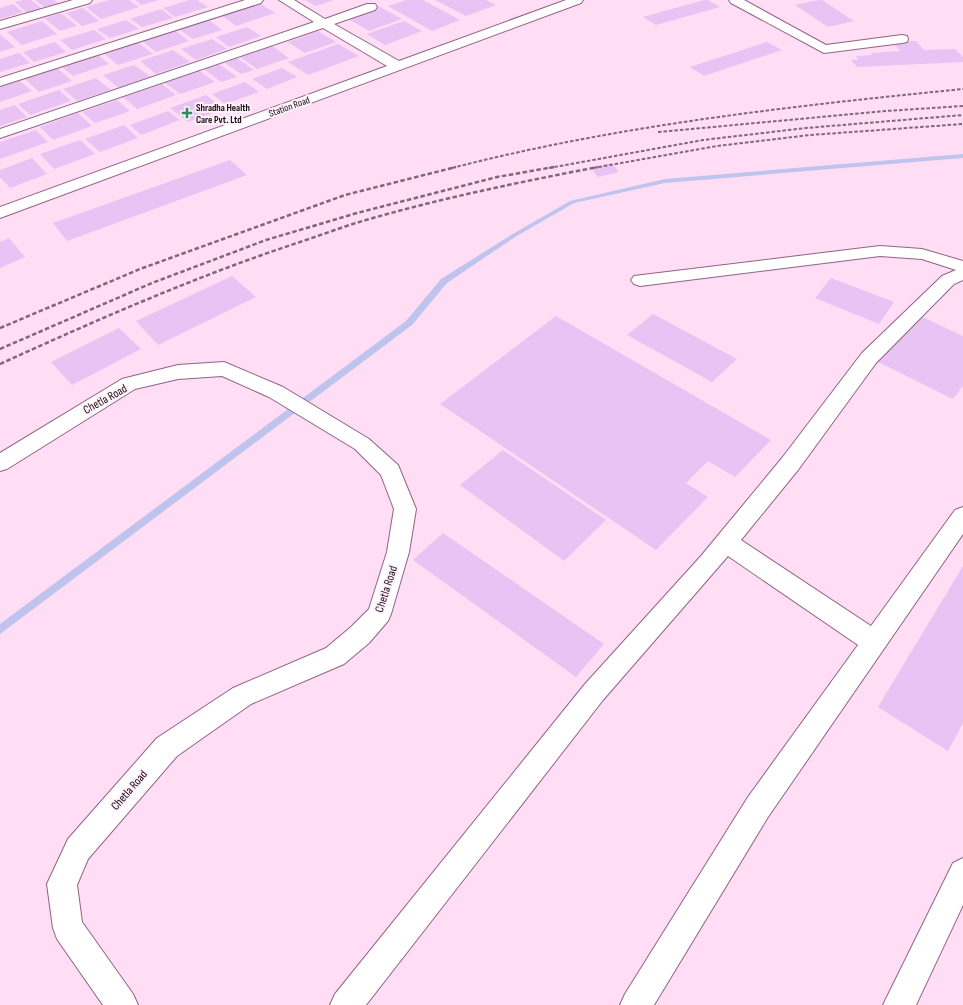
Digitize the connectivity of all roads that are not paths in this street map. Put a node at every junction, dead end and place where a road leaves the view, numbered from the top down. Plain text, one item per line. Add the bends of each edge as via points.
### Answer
1 (86, 0) edge
2 (257, 0) edge
3 (285, 0) edge
4 (577, 0) edge
5 (735, 0) edge
6 (371, 7) dead end
7 (324, 23) junction
8 (0, 25) edge
9 (902, 39) dead end
10 (397, 66) junction
11 (0, 82) edge
12 (0, 134) edge
13 (0, 213) edge
14 (963, 267) edge
15 (963, 274) edge
16 (640, 280) dead end
17 (0, 463) edge
18 (963, 516) edge
19 (726, 542) junction
20 (874, 642) junction
21 (963, 873) edge
22 (122, 1005) edge
23 (346, 1005) edge
24 (636, 1005) edge
25 (899, 1005) edge

1 - 8 street
2 - 11 street
3 - 7 street
4 - 10 street, Station Road
5 - 9 street via 824,49
6 - 7 street
7 - 10 street
7 - 12 street
10 - 13 street, Station Road
14 - 16 street via 919,253 880,251
15 - 19 street via 948,280 869,358 790,464
17 - 22 street, Chetla Road via 129,384 178,372 224,368 276,392 362,444 390,471 405,509 398,552 379,614 360,636 335,656 242,696 167,747 78,849 62,884 68,928
18 - 20 street
19 - 20 street
19 - 23 street via 594,692
20 - 24 street via 758,807
21 - 25 street

